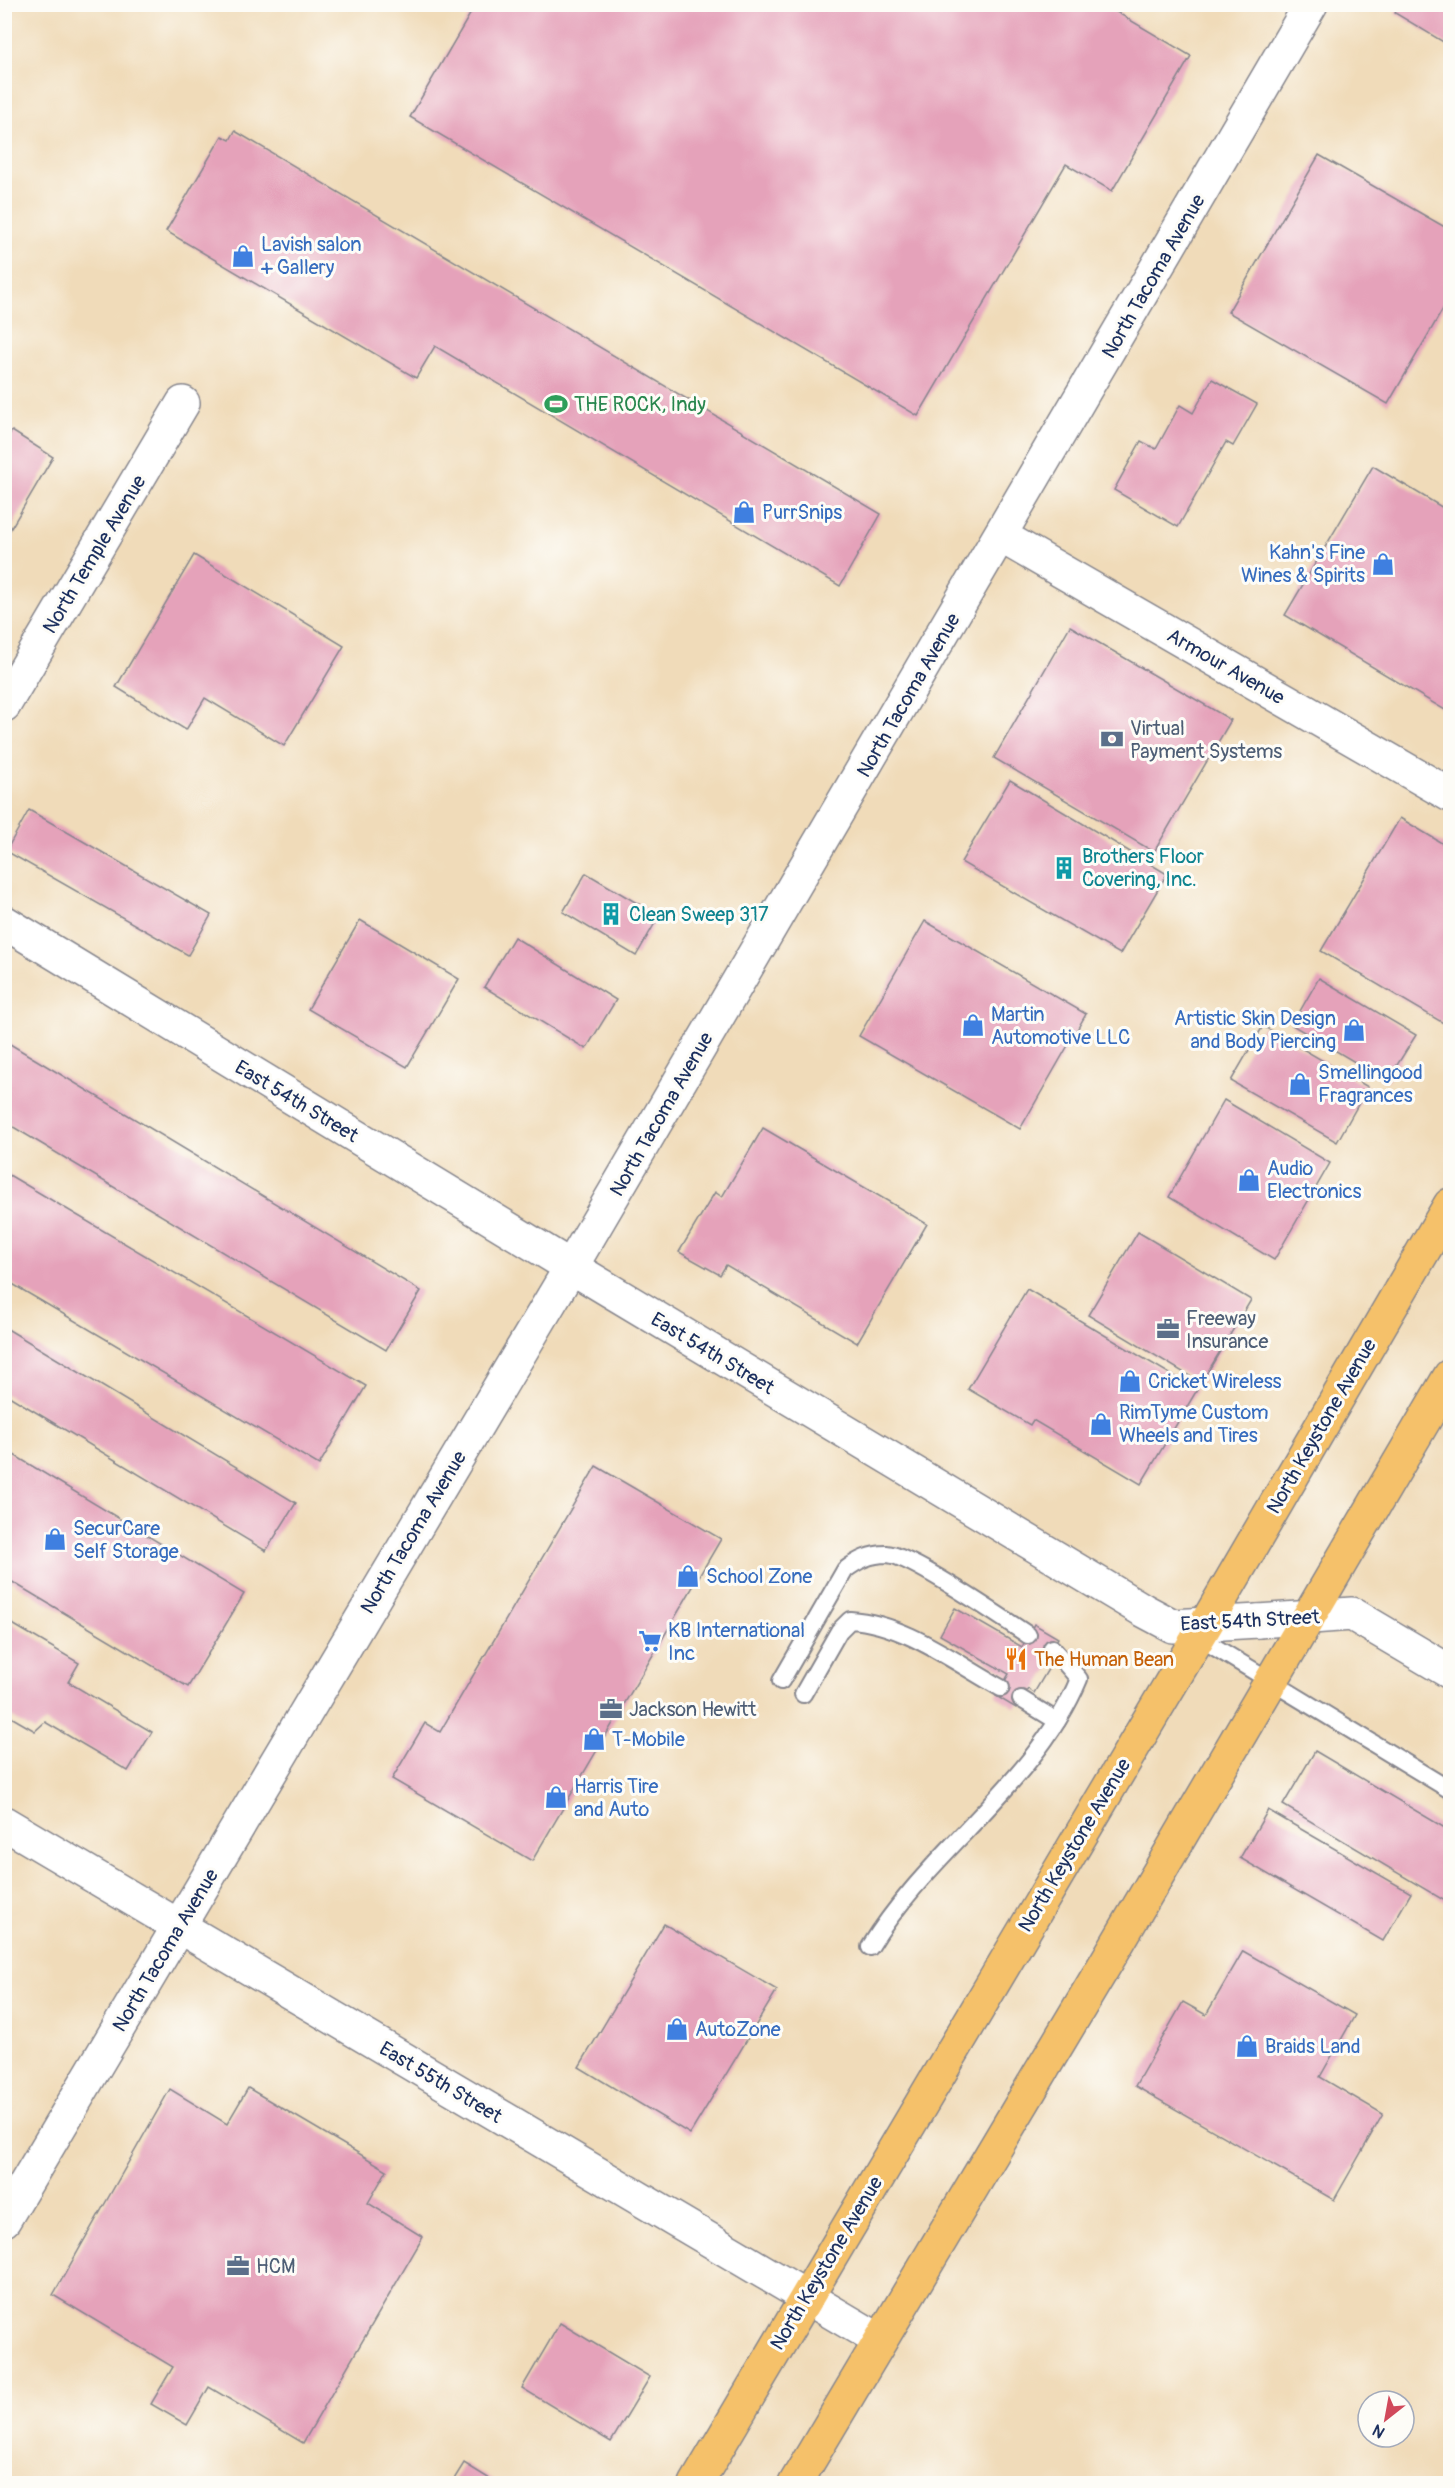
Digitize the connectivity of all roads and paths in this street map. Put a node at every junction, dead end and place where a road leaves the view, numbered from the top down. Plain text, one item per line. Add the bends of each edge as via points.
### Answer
1 (1311, 4) edge
2 (183, 404) dead end
3 (1001, 537) junction
4 (4, 705) edge
5 (1450, 795) edge
6 (4, 922) edge
7 (1450, 1205) edge
8 (571, 1268) junction
9 (1450, 1376) edge
10 (1310, 1617) junction
11 (1202, 1630) junction
12 (1028, 1635) dead end
13 (1052, 1647) dead end
14 (1450, 1672) edge
15 (1272, 1680) junction
16 (782, 1681) dead end
17 (1000, 1689) dead end
18 (803, 1694) dead end
19 (1021, 1699) dead end
20 (1057, 1721) junction
21 (1450, 1790) edge
22 (4, 1823) edge
23 (179, 1927) junction
24 (870, 1947) dead end
25 (4, 2220) edge
26 (806, 2298) junction
27 (879, 2340) junction
28 (696, 2484) edge
29 (795, 2484) edge

1 - 3 street, North Tacoma Avenue
2 - 4 street, North Temple Avenue
3 - 5 street, Armour Avenue
3 - 8 street, North Tacoma Avenue
6 - 8 street, East 54th Street
7 - 11 main road, North Keystone Avenue
8 - 11 street, East 54th Street via 1143,1610 1173,1626
8 - 23 street, North Tacoma Avenue
9 - 10 main road
10 - 11 street, East 54th Street
10 - 14 street, East 54th Street via 1352,1614
10 - 15 main road
11 - 15 lane
11 - 26 main road, North Keystone Avenue
12 - 16 lane via 924,1570 889,1554 861,1558 845,1570
13 - 20 lane via 1079,1679
15 - 21 lane
15 - 27 main road
17 - 18 lane via 905,1634 869,1621 849,1620
19 - 20 lane
20 - 24 lane via 1031,1758 952,1842
22 - 23 street, East 55th Street
23 - 25 street, North Tacoma Avenue
23 - 26 street, East 55th Street
26 - 27 street, East 55th Street
26 - 28 main road, North Keystone Avenue
27 - 29 main road

